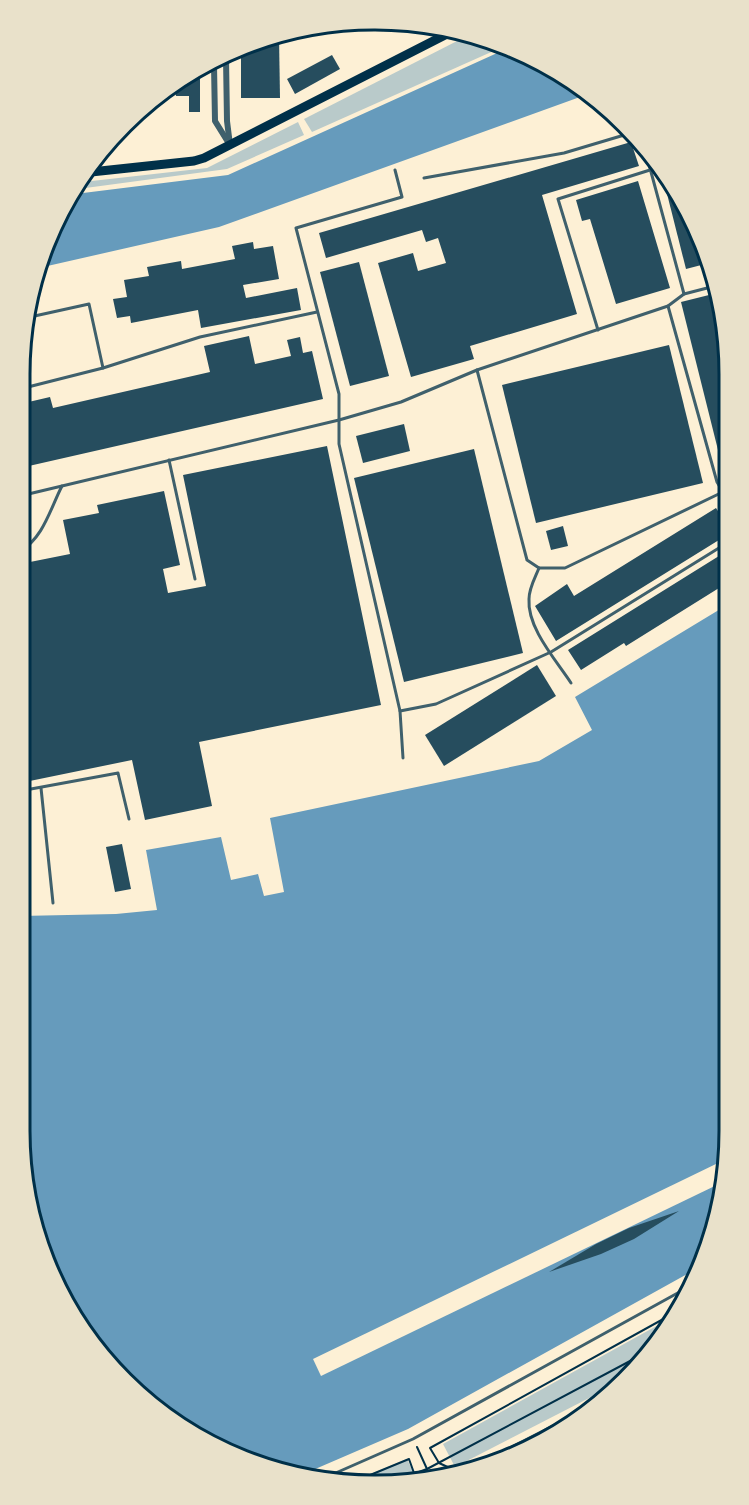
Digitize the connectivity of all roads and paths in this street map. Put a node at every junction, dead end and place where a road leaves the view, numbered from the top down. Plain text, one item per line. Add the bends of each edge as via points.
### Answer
1 (441, 37) edge
2 (226, 64) edge
3 (214, 70) edge
4 (623, 136) edge
5 (230, 145) junction
6 (649, 167) edge
7 (394, 170) dead end
8 (650, 170) junction
9 (96, 171) edge
10 (424, 178) dead end
11 (708, 288) edge
12 (684, 294) junction
13 (668, 306) junction
14 (318, 312) junction
15 (35, 316) edge
16 (598, 330) junction
17 (103, 368) junction
18 (477, 370) junction
19 (30, 386) edge
20 (339, 420) junction
21 (169, 460) junction
22 (62, 486) junction
23 (719, 486) edge
24 (719, 493) edge
25 (30, 494) edge
26 (30, 544) edge
27 (719, 548) edge
28 (539, 568) junction
29 (195, 579) dead end
30 (551, 652) junction
31 (571, 683) dead end
32 (400, 711) junction
33 (403, 758) dead end
34 (41, 788) junction
35 (30, 790) edge
36 (129, 819) dead end
37 (53, 903) dead end
38 (678, 1293) edge
39 (663, 1319) edge
40 (632, 1360) edge
41 (418, 1450) dead end
42 (439, 1463) junction
43 (447, 1467) edge
44 (427, 1469) junction
45 (417, 1472) edge
46 (337, 1473) edge
47 (414, 1473) edge
48 (371, 1475) edge

1 - 5 main road
2 - 5 street
3 - 5 street via 215,121
4 - 10 lane via 564,153
5 - 9 main road via 194,161
6 - 8 lane
7 - 14 lane via 402,197 296,228
8 - 12 lane
8 - 16 lane via 558,199
11 - 12 lane
12 - 13 lane
13 - 16 lane
13 - 23 lane
14 - 17 lane via 200,337
14 - 20 lane via 339,394
15 - 17 lane via 89,304
16 - 18 lane
17 - 19 lane
18 - 20 lane via 401,402
18 - 28 lane via 527,560
20 - 21 lane
20 - 32 lane via 339,444
21 - 22 lane
21 - 29 lane
22 - 25 lane
22 - 26 lane via 38,536
24 - 28 lane via 565,568
27 - 30 lane
28 - 30 lane via 530,589 529,615
30 - 31 lane
30 - 32 lane via 436,704
32 - 33 lane
34 - 35 lane
34 - 36 lane via 118,773
34 - 37 lane
38 - 46 lane via 413,1439
39 - 42 path via 430,1448
40 - 42 path
41 - 44 path
42 - 43 path
42 - 44 path
44 - 45 path
47 - 48 path via 409,1459

